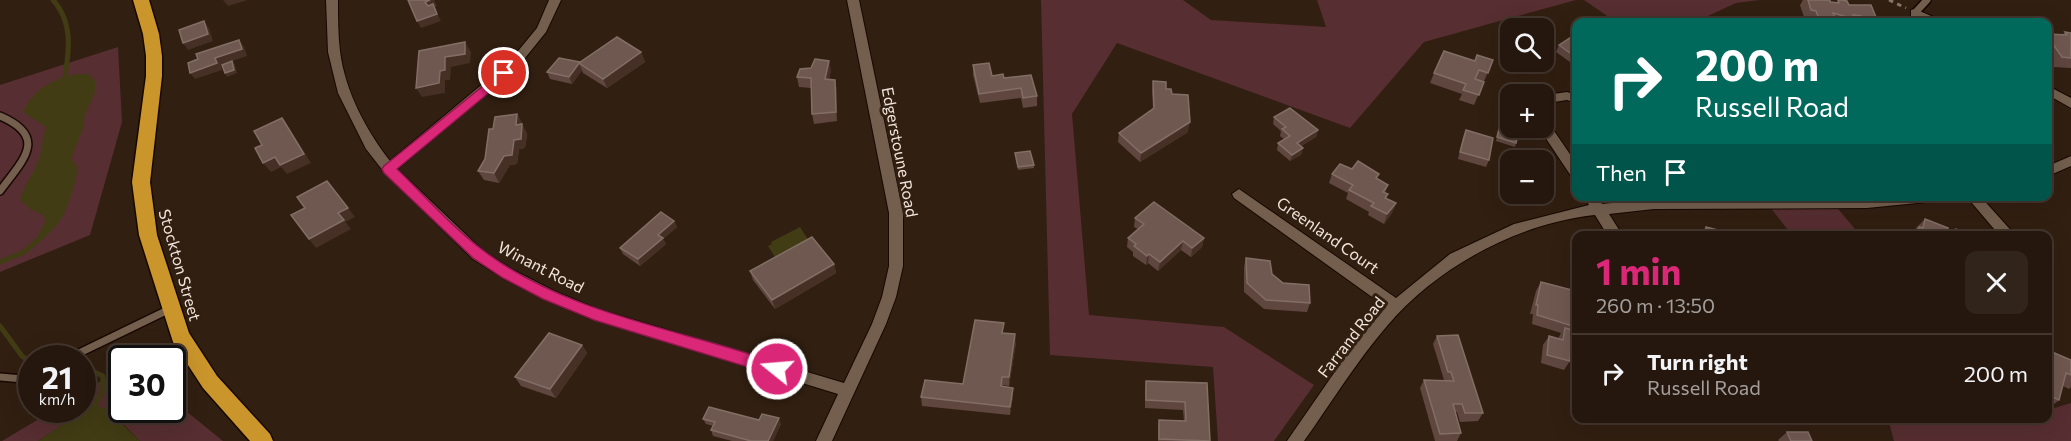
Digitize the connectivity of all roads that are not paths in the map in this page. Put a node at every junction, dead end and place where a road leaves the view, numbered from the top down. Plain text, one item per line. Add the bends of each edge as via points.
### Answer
1 (141, 0) edge
2 (332, 0) edge
3 (555, 0) edge
4 (853, 0) edge
5 (1927, 0) edge
6 (1916, 13) joint
7 (1926, 18) edge
8 (2052, 92) edge
9 (1554, 98) edge
10 (1572, 98) edge
11 (2071, 104) edge
12 (0, 116) edge
13 (1554, 138) edge
14 (1572, 160) edge
15 (2071, 161) edge
16 (388, 169) junction
17 (2052, 169) edge
18 (0, 191) edge
19 (1239, 194) dead end
20 (1892, 201) edge
21 (1977, 201) edge
22 (1594, 203) edge
23 (1613, 231) edge
24 (2004, 231) edge
25 (1396, 306) junction
26 (170, 309) junction
27 (96, 345) edge
28 (0, 377) edge
29 (18, 379) edge
30 (846, 390) junction
31 (263, 441) edge
32 (824, 441) edge
33 (1295, 441) edge

1 - 26 highway, Stockton Street via 151,34 154,76 141,182 148,235
2 - 16 street, Winant Road via 334,52 344,93 371,146
3 - 16 street via 542,28 513,64
4 - 30 street, Edgerstoune Road via 896,213 898,241 889,297
5 - 6 lane
6 - 7 street
8 - 11 street
9 - 10 street
12 - 18 lane via 14,120 26,130 30,143
13 - 14 street
15 - 17 street
16 - 30 street, Winant Road via 478,255 549,295 594,314
19 - 25 street, Greenland Court
20 - 22 street, Farrand Road
21 - 24 street
22 - 23 street
22 - 25 street, Farrand Road via 1478,246 1423,281
25 - 33 street, Farrand Road
26 - 27 lane
26 - 31 highway, Stockton Street via 180,336 210,382
28 - 29 lane
30 - 32 street, Edgerstoune Road

